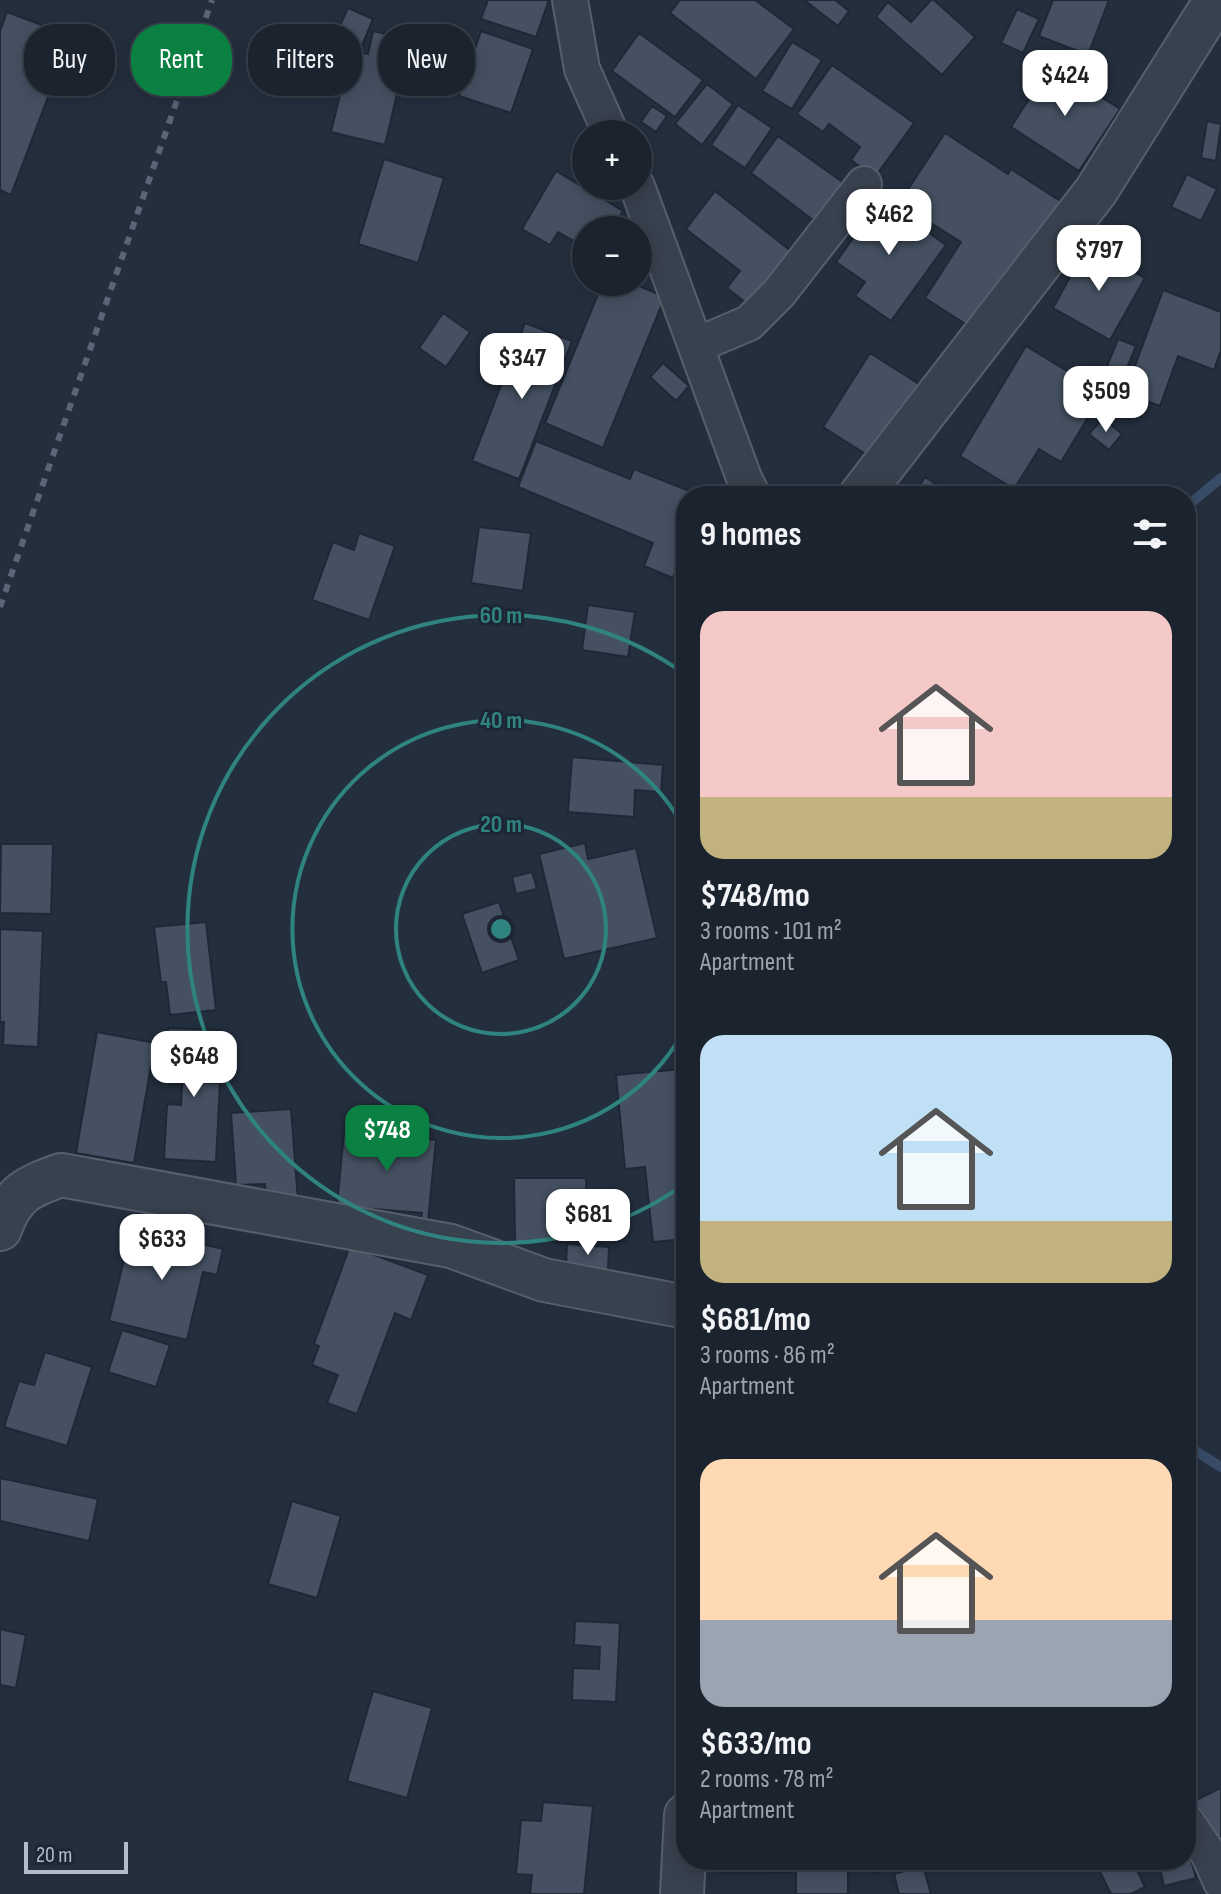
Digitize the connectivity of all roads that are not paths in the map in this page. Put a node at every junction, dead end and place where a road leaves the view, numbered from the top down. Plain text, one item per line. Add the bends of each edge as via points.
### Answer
1 (570, 0) edge
2 (1216, 0) edge
3 (605, 120) edge
4 (864, 184) dead end
5 (642, 200) edge
6 (697, 345) junction
7 (748, 486) edge
8 (868, 486) edge
9 (0, 1229) edge
10 (676, 1305) edge
11 (1196, 1836) edge
12 (683, 1870) edge
13 (1221, 1882) edge
14 (682, 1894) edge

1 - 3 street via 582,69
2 - 8 street via 1096,191
4 - 6 street via 749,323
5 - 6 street
6 - 7 street
9 - 10 street via 28,1186 61,1175 451,1246 544,1280
11 - 13 street
12 - 14 street

